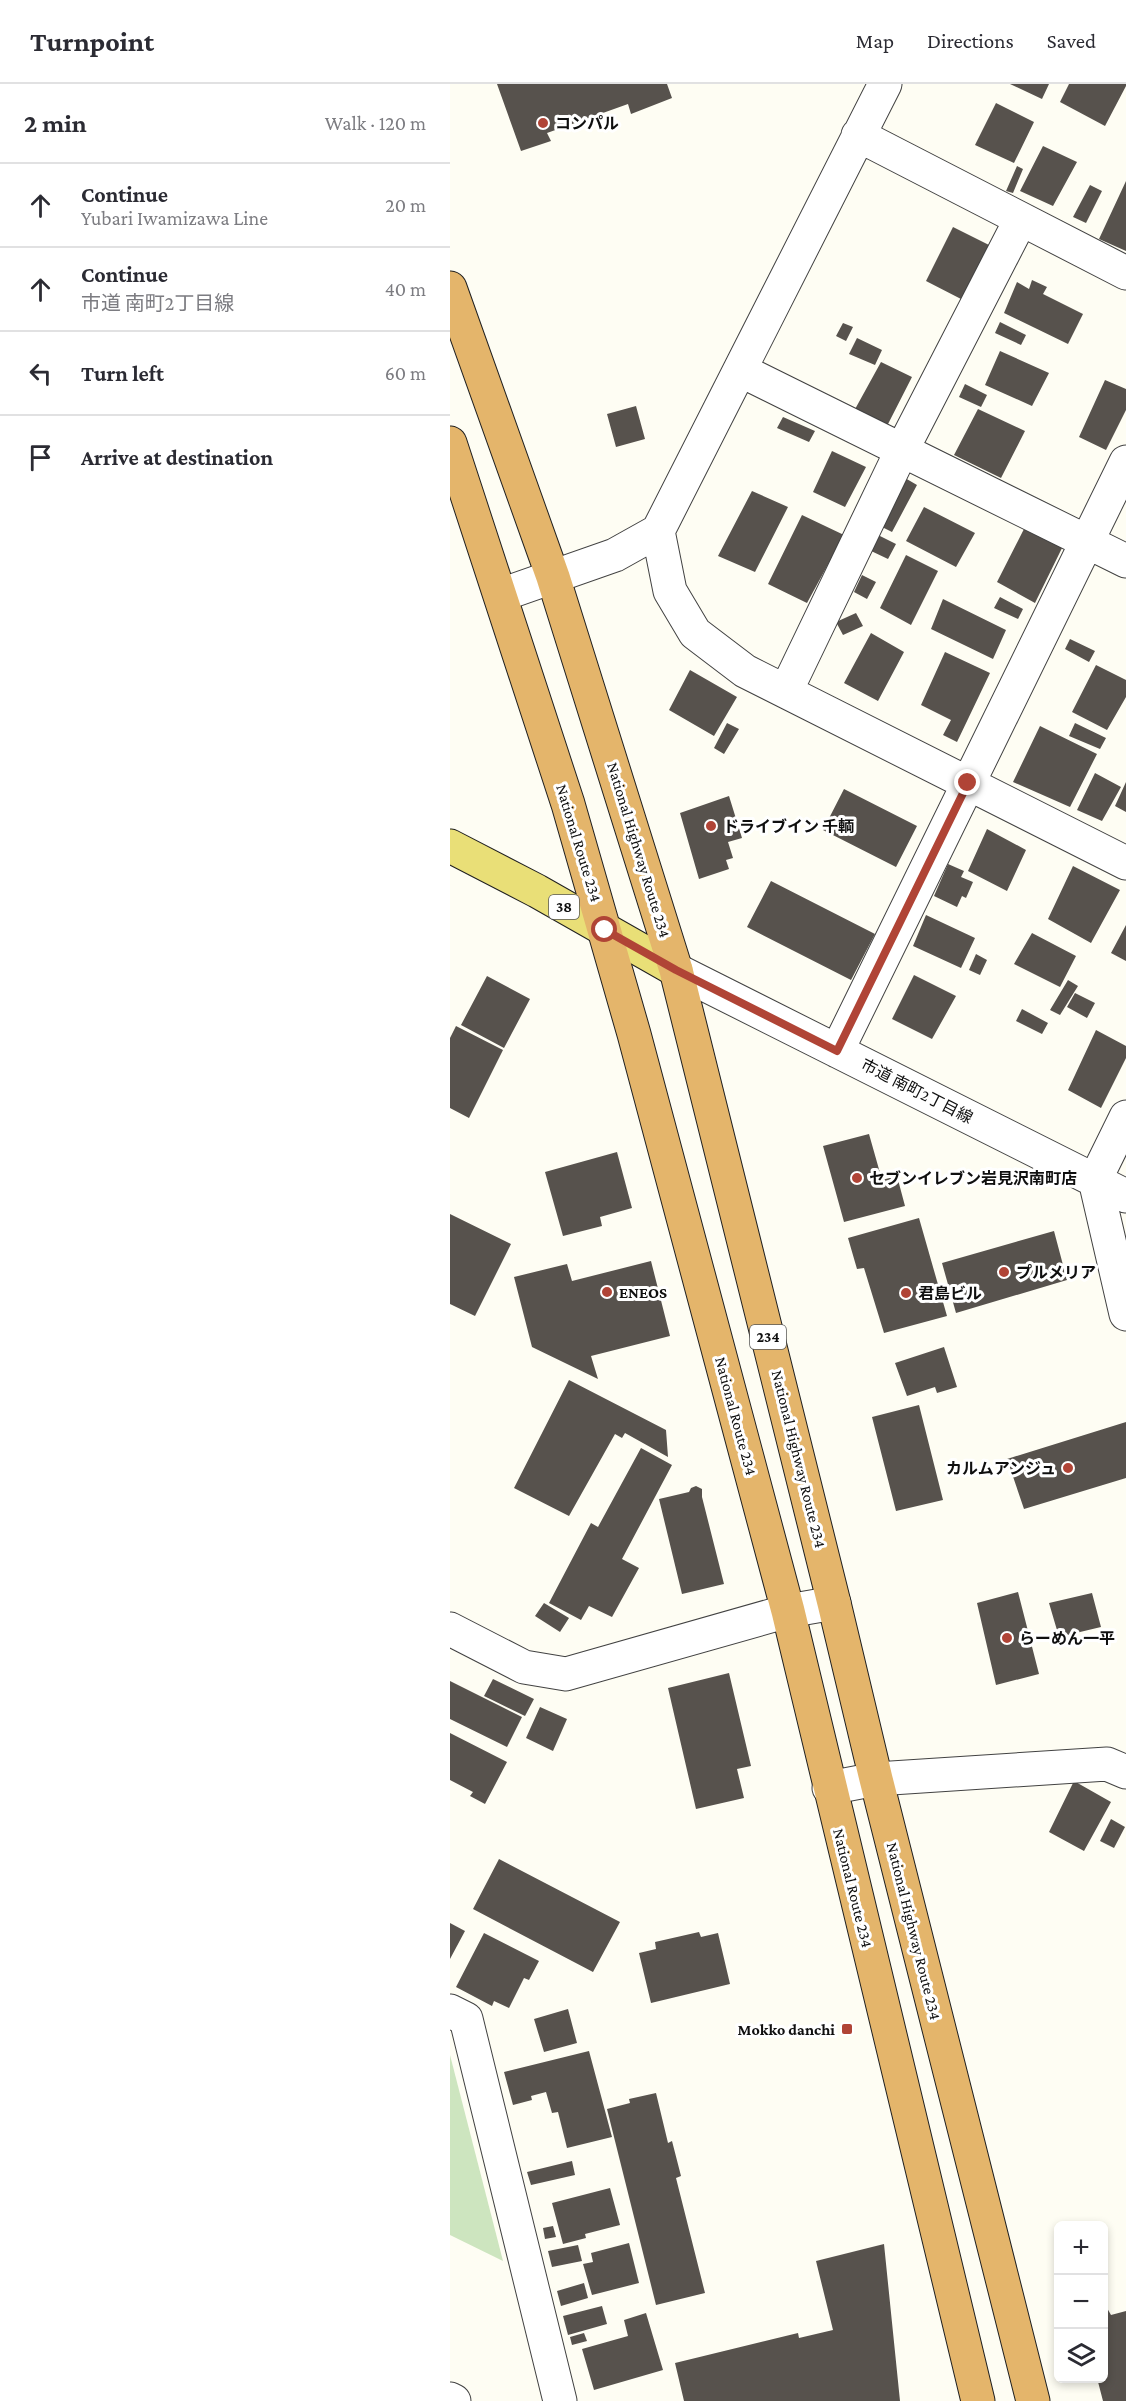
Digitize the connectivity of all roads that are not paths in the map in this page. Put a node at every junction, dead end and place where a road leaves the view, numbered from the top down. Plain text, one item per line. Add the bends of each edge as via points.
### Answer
1 (885, 84) edge
2 (858, 135) junction
3 (1021, 219) junction
4 (1126, 273) edge
5 (450, 288) edge
6 (740, 370) junction
7 (450, 443) edge
8 (902, 450) junction
9 (1126, 462) edge
10 (658, 531) junction
11 (1086, 540) junction
12 (1126, 561) edge
13 (553, 578) junction
14 (501, 595) junction
15 (786, 691) junction
16 (968, 783) junction
17 (450, 846) edge
18 (1126, 863) edge
19 (605, 930) junction
20 (676, 970) junction
21 (837, 1051) junction
22 (1126, 1117) edge
23 (1095, 1180) junction
24 (1126, 1196) edge
25 (1126, 1314) edge
26 (834, 1604) junction
27 (788, 1611) junction
28 (450, 1629) edge
29 (1126, 1773) edge
30 (876, 1779) junction
31 (829, 1788) junction
32 (450, 2011) edge
33 (450, 2399) edge
34 (454, 2401) edge
35 (560, 2401) edge
36 (978, 2401) edge
37 (1033, 2401) edge

1 - 2 street
2 - 3 street
2 - 6 street
3 - 4 street
3 - 8 street
5 - 13 highway, National Highway Route 234 / 234
6 - 8 street
6 - 10 street
7 - 14 highway, National Route 234
8 - 11 street
8 - 15 street
9 - 11 street
10 - 13 street via 615,555
10 - 15 street via 670,591 695,633 745,671
11 - 12 street
11 - 16 street
13 - 14 street
13 - 20 highway, National Highway Route 234 / 234
14 - 19 highway, National Route 234
15 - 16 street
16 - 18 street
16 - 21 street
17 - 19 main road, 38
19 - 20 main road, 38
19 - 27 highway, National Route 234
20 - 21 street, 市道 南町2丁目線
20 - 26 highway, National Highway Route 234 / 234
21 - 23 street, 市道 南町2丁目線
22 - 23 street
23 - 24 street, 市道 南町2丁目線
23 - 25 street
26 - 27 street
26 - 30 highway, National Highway Route 234 / 234
27 - 28 street via 566,1674 524,1667
27 - 31 highway, National Route 234
29 - 30 street via 1107,1764
30 - 31 street
30 - 37 highway, National Highway Route 234 / 234
31 - 36 highway, National Route 234
32 - 35 street via 466,2019
33 - 34 street

